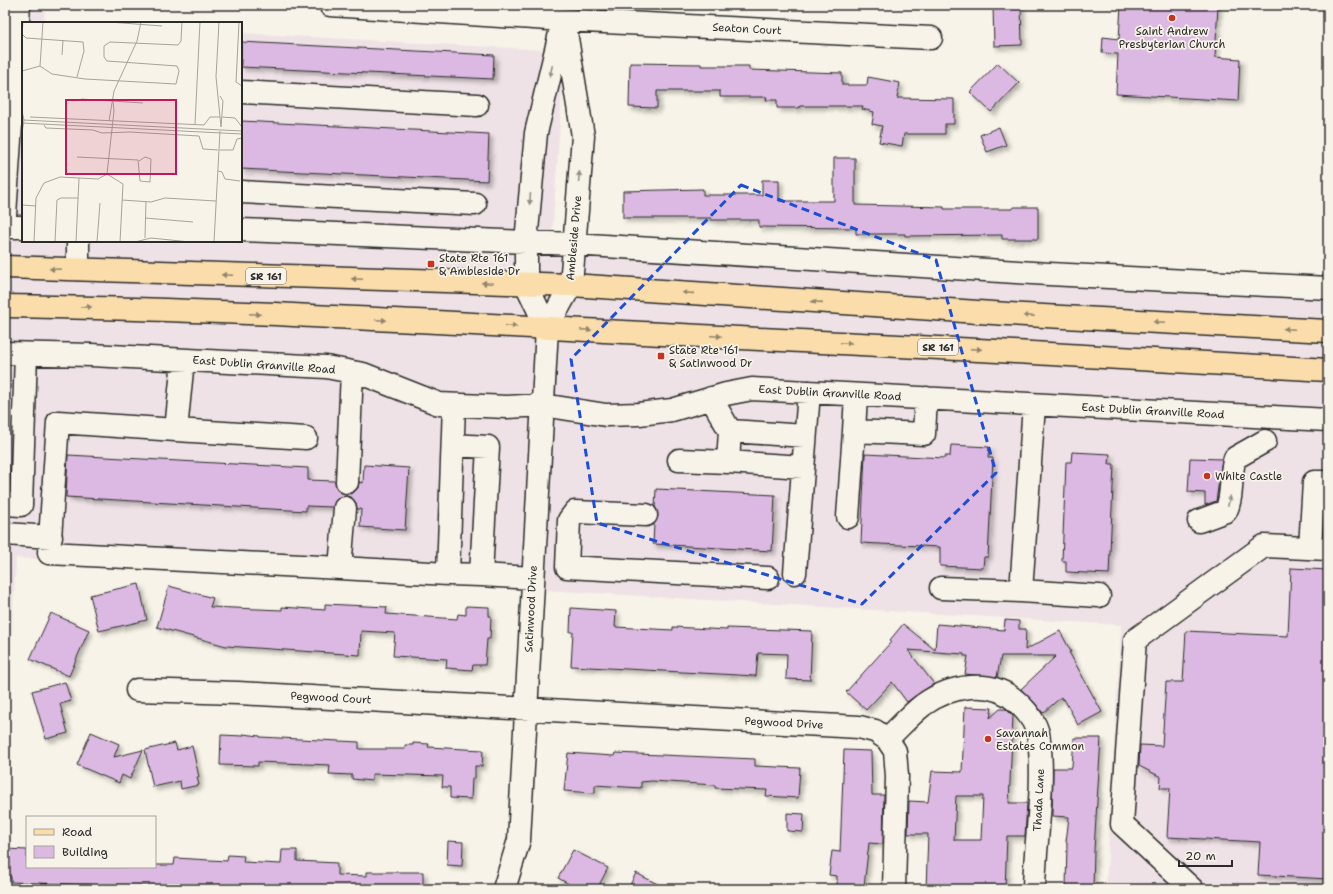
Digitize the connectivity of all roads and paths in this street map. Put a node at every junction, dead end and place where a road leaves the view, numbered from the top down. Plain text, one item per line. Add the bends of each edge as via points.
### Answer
1 (330, 5) edge
2 (14, 12) edge
3 (565, 12) edge
4 (931, 38) dead end
5 (242, 92) edge
6 (476, 105) dead end
7 (242, 192) edge
8 (475, 204) dead end
9 (5, 215) edge
10 (5, 227) edge
11 (22, 227) edge
12 (242, 230) edge
13 (78, 242) edge
14 (526, 242) junction
15 (573, 244) junction
16 (5, 267) edge
17 (78, 269) junction
18 (526, 284) junction
19 (571, 285) junction
20 (1328, 288) edge
21 (5, 306) edge
22 (547, 328) junction
23 (1328, 331) edge
24 (16, 354) edge
25 (183, 360) junction
26 (1328, 370) edge
27 (352, 372) junction
28 (808, 392) junction
29 (856, 395) junction
30 (711, 398) junction
31 (926, 398) junction
32 (454, 405) junction
33 (1034, 405) junction
34 (543, 406) junction
35 (1328, 420) edge
36 (176, 430) junction
37 (730, 431) junction
38 (854, 431) junction
39 (805, 436) junction
40 (306, 438) dead end
41 (1265, 441) dead end
42 (453, 445) junction
43 (679, 460) dead end
44 (728, 462) junction
45 (803, 467) junction
46 (347, 482) dead end
47 (1328, 482) edge
48 (5, 504) edge
49 (345, 508) dead end
50 (646, 515) dead end
51 (848, 517) dead end
52 (1199, 521) dead end
53 (5, 534) edge
54 (51, 537) junction
55 (1319, 548) edge
56 (340, 568) junction
57 (795, 573) dead end
58 (448, 574) junction
59 (481, 575) junction
60 (533, 578) junction
61 (768, 578) dead end
62 (941, 588) dead end
63 (1022, 590) junction
64 (1099, 596) dead end
65 (137, 690) dead end
66 (526, 709) junction
67 (887, 739) junction
68 (504, 889) edge
69 (894, 889) edge
70 (1034, 889) edge
71 (1192, 889) edge

1 - 3 street, Seaton Court
2 - 9 street via 15,70
3 - 4 street, Seaton Court
3 -> 14 street via 536,133
15 -> 3 street, Ambleside Drive via 583,136
5 - 6 street
7 - 8 street
10 - 11 street
12 - 14 street
13 - 17 street
14 - 15 street
14 - 18 street
15 - 19 street, Ambleside Drive
15 - 20 street via 1049,274
17 -> 16 main road, SR 161
18 -> 17 main road, SR 161
18 - 19 main road, SR 161
18 - 22 street
19 - 22 street, Ambleside Drive
23 -> 19 main road, SR 161 via 1008,314
21 -> 22 main road, SR 161 via 137,308
22 -> 26 main road, SR 161 via 981,349
22 - 34 street, Satinwood Drive
24 - 25 street, East Dublin Granville Road
24 - 48 street via 21,505
25 - 27 street, East Dublin Granville Road via 326,367
25 - 36 street
27 - 32 street, East Dublin Granville Road via 438,404
27 - 46 street
28 - 29 street, East Dublin Granville Road
28 - 30 street, East Dublin Granville Road via 752,389
28 - 39 street
29 - 31 street, East Dublin Granville Road
29 - 38 street
30 - 34 street, East Dublin Granville Road via 672,410 639,414 606,415
30 - 37 street
31 - 33 street, East Dublin Granville Road
31 - 38 street via 924,434
32 - 34 street, East Dublin Granville Road
32 - 42 street
33 - 35 street, East Dublin Granville Road
33 - 63 street
34 - 60 street, Satinwood Drive
36 - 40 street
36 - 54 street via 58,422
37 - 39 street
37 - 44 street
38 - 51 street
39 - 45 street
52 -> 41 street via 1226,511 1230,503 1235,458
42 - 58 street
42 - 59 street via 488,447
43 - 44 street
44 - 45 street
45 - 57 street
47 - 55 street via 1314,482
49 - 56 street
50 - 61 street via 575,512 569,520 567,567
53 - 54 street
54 - 56 street via 49,552
55 - 71 street via 1264,546 1135,640 1122,824
56 - 58 street
58 - 59 street
59 - 60 street
60 - 66 street, Satinwood Drive
62 - 63 street
63 - 64 street
65 - 66 street, Pegwood Court
66 - 67 street, Pegwood Drive via 859,727 875,731
66 - 68 street, Satinwood Drive via 519,840
67 - 69 street via 895,751 898,776
67 - 70 street, Thada Lane via 923,705 951,689 984,686 1010,695 1029,713 1039,738 1041,761

